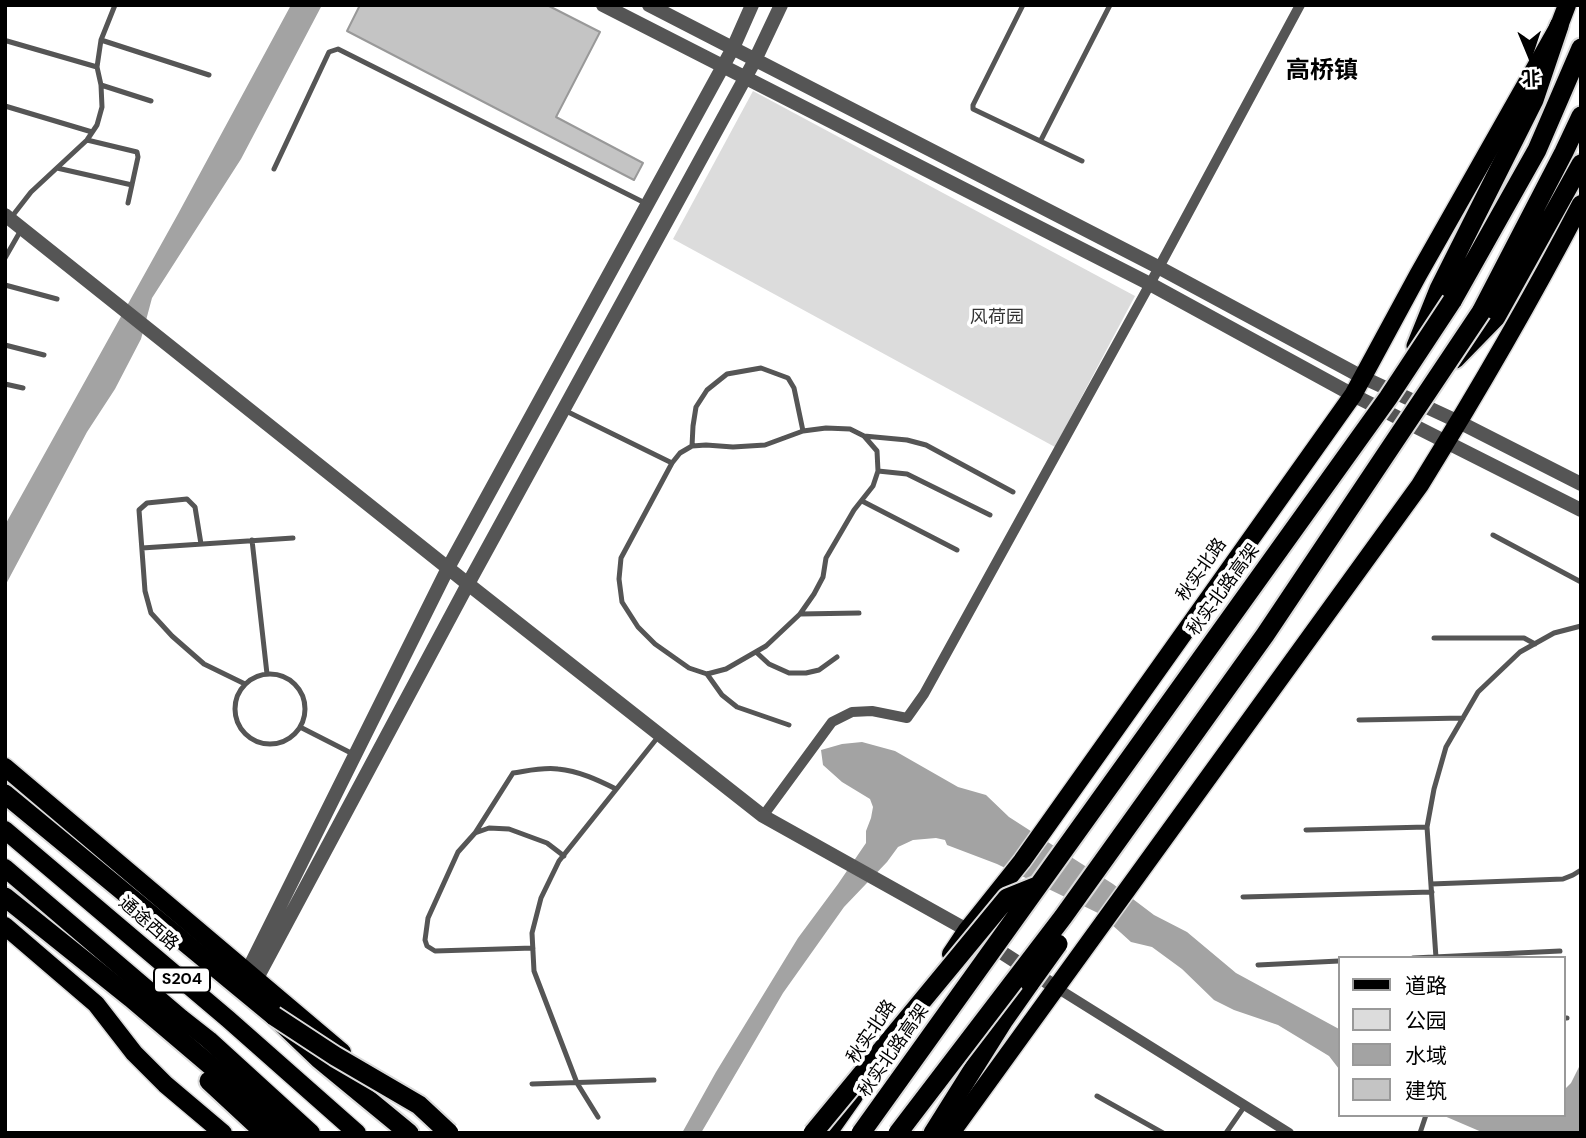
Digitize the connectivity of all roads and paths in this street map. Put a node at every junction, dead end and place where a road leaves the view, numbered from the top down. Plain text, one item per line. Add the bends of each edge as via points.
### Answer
1 (115, 5) edge
2 (603, 5) edge
3 (649, 5) edge
4 (752, 5) edge
5 (781, 5) edge
6 (1023, 5) edge
7 (1110, 5) edge
8 (1300, 5) edge
9 (1567, 5) edge
10 (1559, 26) junction
11 (101, 40) junction
12 (7, 41) dead end
13 (733, 48) junction
14 (1581, 48) edge
15 (755, 60) junction
16 (723, 66) junction
17 (97, 67) junction
18 (209, 75) dead end
19 (746, 78) junction
20 (101, 85) junction
21 (151, 101) dead end
22 (5, 106) edge
23 (1581, 116) edge
24 (92, 132) junction
25 (87, 140) junction
26 (1041, 140) junction
27 (1082, 160) dead end
28 (1581, 164) edge
29 (57, 168) junction
30 (274, 169) dead end
31 (132, 185) junction
32 (1571, 201) edge
33 (128, 203) dead end
34 (648, 204) junction
35 (12, 221) edge
36 (5, 258) edge
37 (1158, 267) junction
38 (1150, 284) junction
39 (5, 285) edge
40 (57, 299) dead end
41 (5, 345) edge
42 (44, 355) dead end
43 (1408, 367) junction
44 (1362, 377) junction
45 (1436, 379) junction
46 (5, 384) edge
47 (23, 388) dead end
48 (1353, 395) junction
49 (564, 410) junction
50 (1460, 422) junction
51 (803, 431) junction
52 (864, 436) junction
53 (1447, 442) junction
54 (692, 446) junction
55 (672, 463) junction
56 (878, 471) junction
57 (1581, 484) edge
58 (1013, 492) dead end
59 (862, 501) junction
60 (1581, 510) edge
61 (990, 515) dead end
62 (1493, 535) dead end
63 (293, 538) dead end
64 (252, 540) junction
65 (201, 544) junction
66 (142, 548) junction
67 (957, 550) dead end
68 (448, 568) junction
69 (1581, 582) edge
70 (468, 584) junction
71 (859, 613) dead end
72 (800, 614) junction
73 (1581, 626) edge
74 (1434, 638) dead end
75 (1535, 644) junction
76 (757, 652) junction
77 (837, 657) dead end
78 (267, 674) junction
79 (707, 674) junction
80 (245, 684) junction
81 (1463, 718) junction
82 (1359, 720) dead end
83 (789, 724) dead end
84 (300, 727) junction
85 (660, 735) junction
86 (355, 755) junction
87 (5, 767) edge
88 (617, 789) junction
89 (5, 794) edge
90 (763, 816) junction
91 (1427, 827) junction
92 (5, 830) edge
93 (1306, 830) dead end
94 (475, 832) junction
95 (564, 856) junction
96 (5, 868) edge
97 (1581, 870) edge
98 (1431, 884) junction
99 (1038, 885) junction
100 (1432, 892) junction
101 (5, 897) edge
102 (1243, 897) dead end
103 (1063, 917) junction
104 (5, 926) edge
105 (967, 930) junction
106 (533, 948) junction
107 (1560, 951) dead end
108 (1436, 956) edge
109 (1457, 956) edge
110 (1338, 961) edge
111 (1258, 965) dead end
112 (251, 976) junction
113 (1057, 988) junction
114 (131, 999) junction
115 (274, 1016) junction
116 (654, 1080) dead end
117 (578, 1083) junction
118 (532, 1084) dead end
119 (1097, 1096) dead end
120 (1245, 1106) junction
121 (598, 1117) dead end
122 (223, 1133) edge
123 (265, 1133) edge
124 (290, 1133) edge
125 (311, 1133) edge
126 (357, 1133) edge
127 (409, 1133) edge
128 (438, 1133) edge
129 (449, 1133) edge
130 (813, 1133) edge
131 (828, 1133) edge
132 (861, 1133) edge
133 (898, 1133) edge
134 (933, 1133) edge
135 (951, 1133) edge
136 (1163, 1133) edge
137 (1226, 1133) edge
138 (1289, 1133) edge

1 - 11 lane
2 - 16 street
3 - 13 street
4 - 13 street
5 - 15 street
6 - 26 lane via 973,109
7 - 26 lane
8 - 37 street
9 - 10 main road, 秋实北路
10 - 43 highway, bridge via 1534,100 1439,289
10 - 44 main road, 秋实北路
11 - 17 lane
11 - 18 lane
12 - 17 lane
13 - 15 street
13 - 16 street
14 - 43 highway, 秋实北路高架, bridge via 1537,150 1452,301
15 - 19 street
15 - 37 street
16 - 19 street
16 - 34 street
17 - 20 lane
19 - 38 street
19 - 49 street
20 - 21 lane
20 - 24 lane via 102,107
22 - 24 lane
23 - 45 highway, bridge via 1481,312
24 - 25 lane
25 - 29 lane
25 - 31 lane via 136,152
26 - 27 lane
28 - 32 highway
29 - 31 lane
29 - 35 lane via 31,192
30 - 34 lane via 329,52 338,49
31 - 33 lane
32 - 45 highway, bridge via 1496,317
32 - 50 main road via 1555,253
34 - 68 street
35 - 36 lane
35 - 68 street
37 - 38 street
37 - 44 street
38 - 48 street
38 - 90 street via 907,718 852,712 832,722
39 - 40 lane
41 - 42 lane
43 - 99 highway, 秋实北路高架, bridge
44 - 48 main road, 秋实北路
44 - 50 street
45 - 103 highway, bridge via 1265,635
46 - 47 lane
48 - 53 street
48 - 105 main road, 秋实北路 via 1022,861
49 - 55 lane
49 - 70 street
50 - 53 main road
50 - 57 street
51 - 52 lane via 850,429
51 - 54 lane via 765,445
51 - 54 lane via 788,378 761,368 727,374 707,390 696,407
52 - 56 lane via 877,451
52 - 58 lane via 926,445
53 - 60 street
53 - 113 main road
54 - 55 lane
55 - 79 lane via 621,558 622,602 655,644 689,668
56 - 59 lane
56 - 61 lane via 907,474
59 - 67 lane
59 - 72 lane via 826,558 822,577
62 - 69 lane
63 - 64 lane
64 - 65 lane
64 - 78 lane
65 - 66 lane
65 - 66 lane via 194,507 187,499 147,503 139,510
66 - 80 lane via 150,613 204,664
68 - 70 street
68 - 86 street
70 - 85 street
70 - 112 street
71 - 72 lane
72 - 76 lane
73 - 75 lane
74 - 75 lane via 1524,638
75 - 81 lane via 1520,652 1478,692
76 - 77 lane via 789,673 819,670
76 - 79 lane
78 - 80 lane
78 - 84 lane via 290,681 301,694 305,711
79 - 83 lane via 737,707
80 - 84 lane via 234,707 237,723 247,737 271,744 288,739
81 - 82 lane
81 - 91 lane via 1446,747
84 - 86 lane
85 - 88 lane
85 - 90 street
86 - 112 street
87 - 112 main road
88 - 94 lane via 556,768 513,774
88 - 95 lane
89 - 115 highway
90 - 105 street
91 - 93 lane
91 - 98 lane
92 - 126 main road, 通途西路 / S204
94 - 95 lane via 509,829 547,843
94 - 106 lane via 458,852 428,918 428,946 435,951
95 - 106 lane via 541,898
96 - 125 main road, S204 via 209,1040
97 - 98 lane via 1563,879
98 - 100 lane
99 - 130 highway, bridge via 1007,898
99 - 132 highway, 秋实北路高架, bridge
100 - 102 lane
100 - 108 lane
101 - 114 highway
103 - 133 highway, bridge
103 - 134 highway, bridge via 1058,944
104 - 122 main road via 96,1004 141,1061
105 - 113 street
105 - 131 main road, 秋实北路
106 - 117 lane via 534,971
107 - 109 lane
110 - 111 lane
112 - 128 main road
113 - 120 street
113 - 135 main road
114 - 123 highway via 188,1061
114 - 124 highway
115 - 127 highway, bridge
115 - 129 highway, bridge via 419,1105
116 - 117 lane
117 - 118 lane
117 - 121 lane
119 - 136 lane
120 - 137 lane
120 - 138 street

